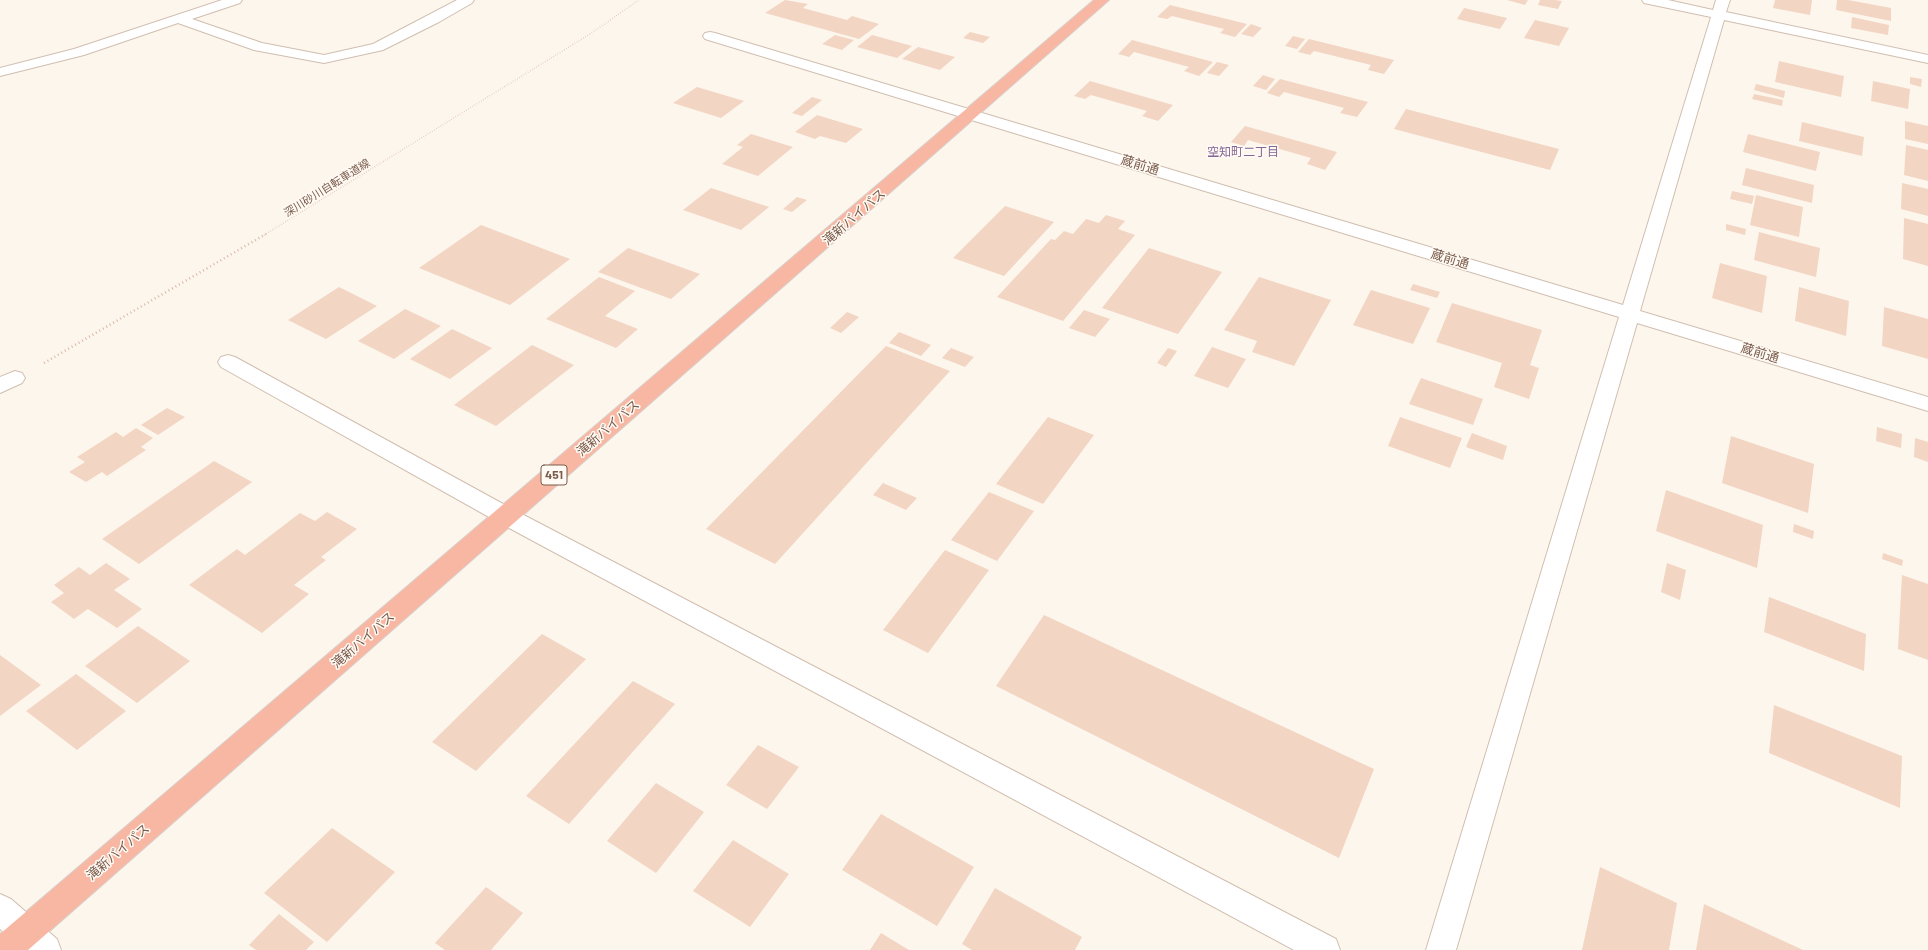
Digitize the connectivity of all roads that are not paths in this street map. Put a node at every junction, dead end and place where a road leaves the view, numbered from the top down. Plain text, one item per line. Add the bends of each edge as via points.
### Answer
1 (235, 0) edge
2 (467, 0) edge
3 (1102, 0) edge
4 (1649, 0) edge
5 (1721, 7) edge
6 (179, 19) junction
7 (710, 36) dead end
8 (1928, 59) edge
9 (0, 72) edge
10 (972, 114) junction
11 (1631, 314) junction
12 (228, 362) dead end
13 (1928, 404) edge
14 (506, 516) junction
15 (0, 909) edge
16 (25, 944) edge
17 (1325, 950) edge
18 (1441, 950) edge

1 - 6 street
2 - 6 street via 378,47 324,59 259,47
3 - 10 highway, 滝新バイパス / 451
4 - 5 street
5 - 8 street
5 - 11 street
6 - 9 street via 79,52
7 - 10 street, 蔵前通
10 - 11 street, 蔵前通
10 - 14 highway, 滝新バイパス / 451
11 - 13 street, 蔵前通
11 - 18 street
12 - 14 street
14 - 16 highway, 滝新バイパス / 451
14 - 17 street
15 - 16 street

